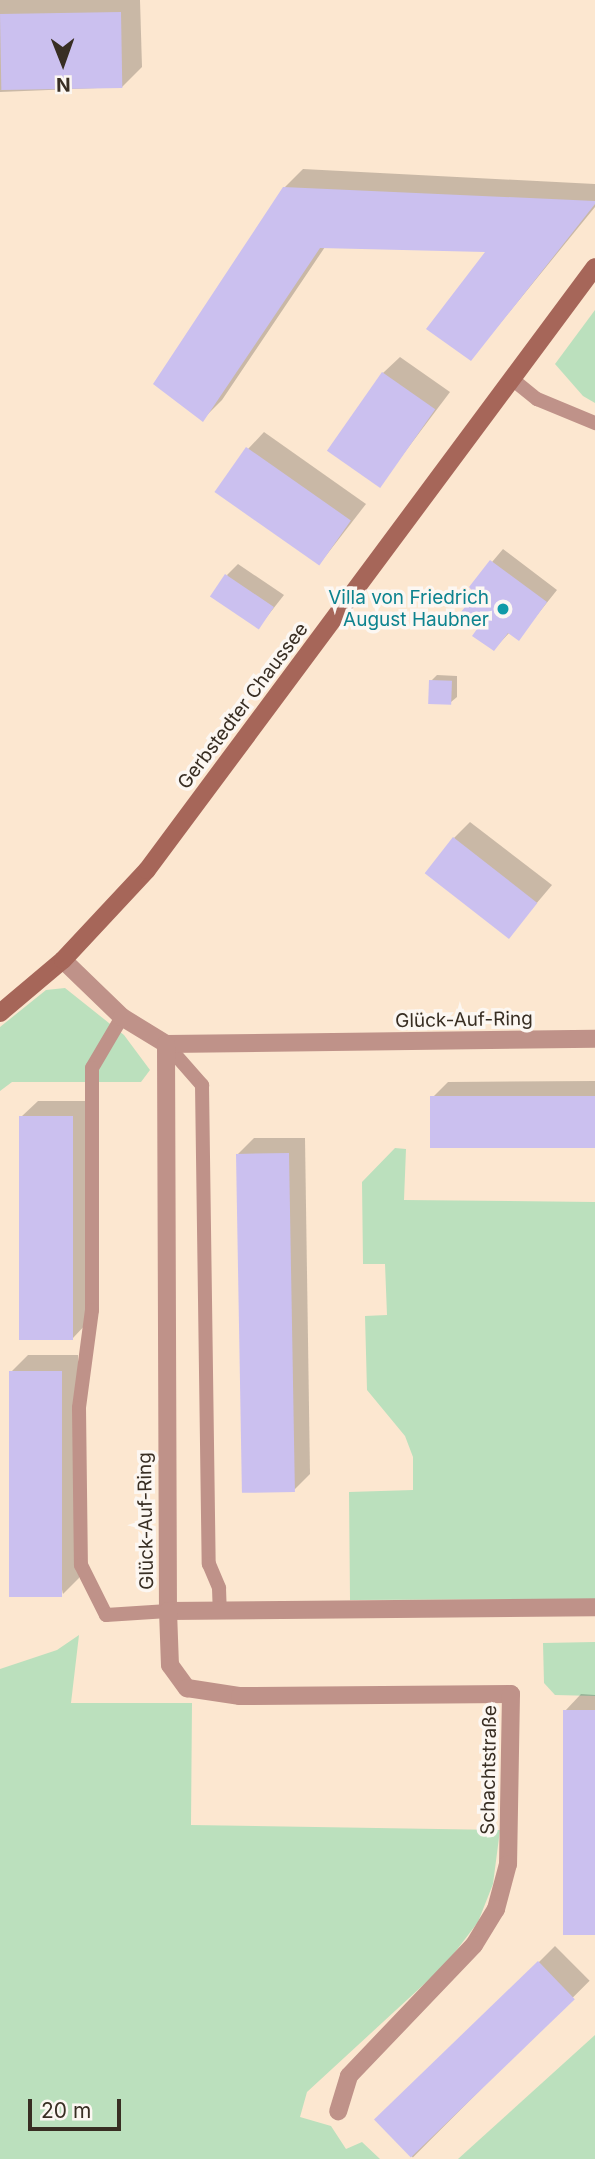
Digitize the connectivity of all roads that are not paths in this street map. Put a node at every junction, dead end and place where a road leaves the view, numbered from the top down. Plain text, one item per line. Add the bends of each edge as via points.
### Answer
1 (595, 267) edge
2 (512, 379) junction
3 (595, 423) edge
4 (63, 960) junction
5 (0, 1013) edge
6 (122, 1017) junction
7 (595, 1039) edge
8 (166, 1044) junction
9 (595, 1607) edge
10 (167, 1611) junction
11 (220, 1611) junction
12 (338, 2111) dead end

1 - 2 main road, Gerbstedter Chaussee
2 - 3 lane via 537,399
2 - 4 main road, Gerbstedter Chaussee via 147,870
4 - 5 main road, Gerbstedter Chaussee
4 - 6 street
6 - 8 street
6 - 10 lane via 92,1068 92,1310 79,1408 81,1565 106,1615
7 - 8 street, Glück-Auf-Ring
8 - 10 street, Glück-Auf-Ring
8 - 11 lane via 202,1085 209,1564 219,1588
9 - 11 street, Glück-Auf-Ring
10 - 11 street, Glück-Auf-Ring
10 - 12 street, Schachtstraße via 170,1665 187,1689 240,1696 511,1694 508,1864 496,1909 474,1945 349,2076

